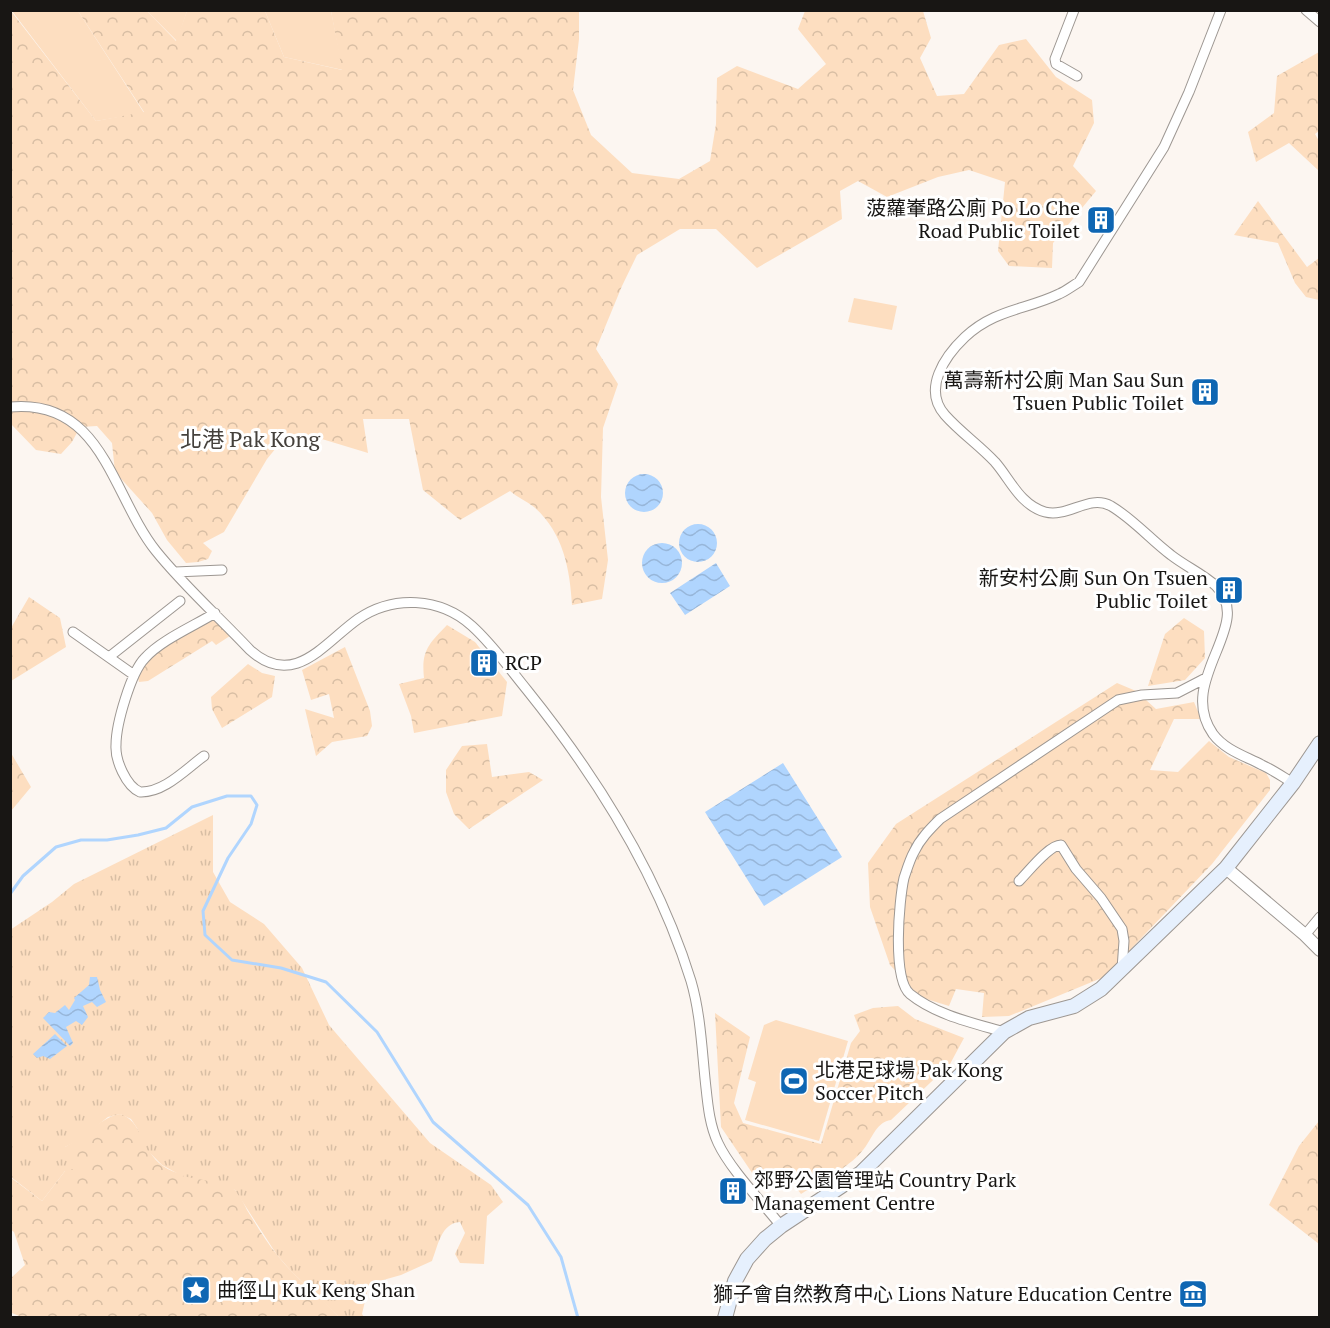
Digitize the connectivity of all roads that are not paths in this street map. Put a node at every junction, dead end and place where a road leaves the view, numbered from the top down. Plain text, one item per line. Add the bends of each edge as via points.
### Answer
1 (1074, 10) edge
2 (1306, 10) edge
3 (1222, 12) edge
4 (1320, 22) edge
5 (1077, 76) dead end
6 (10, 407) edge
7 (222, 570) dead end
8 (175, 572) junction
9 (180, 602) dead end
10 (215, 613) junction
11 (73, 632) dead end
12 (109, 657) junction
13 (134, 675) junction
14 (1204, 679) junction
15 (1320, 743) edge
16 (204, 756) dead end
17 (1293, 783) junction
18 (1226, 868) junction
19 (1019, 881) dead end
20 (1320, 917) edge
21 (1305, 935) junction
22 (1320, 950) edge
23 (1122, 969) junction
24 (1004, 1032) junction
25 (781, 1226) junction
26 (725, 1317) edge

1 - 5 street via 1055,59 1056,64
2 - 4 street
3 - 14 street via 1164,147 1078,282 1058,294 987,320 949,353 936,383 936,397 943,414 984,450 1022,498 1034,507 1050,512 1089,503 1106,504 1215,585 1228,606 1220,647
6 - 8 street via 30,406 49,411 91,438 153,548
7 - 8 street
8 - 10 street
9 - 12 street
10 - 13 street via 156,648
10 - 25 street via 256,656 281,665 308,659 365,615 399,603 422,602 439,607 462,618 482,636 570,744 658,895 694,992 715,1136 725,1155
11 - 12 street
12 - 13 street
13 - 16 street via 116,744 118,762 130,785 138,791 153,791
14 - 17 street via 1202,701 1213,734 1224,745
14 - 24 street via 1177,693 1118,700 940,819 914,851 904,878 899,919 903,984 909,993 951,1016
15 - 17 main road
17 - 18 main road
18 - 21 street
18 - 23 main road
19 - 23 street via 1061,844 1122,929
20 - 21 street
21 - 22 street
23 - 24 main road via 1097,993 1081,1002 1023,1021
24 - 25 main road via 861,1173
25 - 26 main road via 747,1259 735,1281

